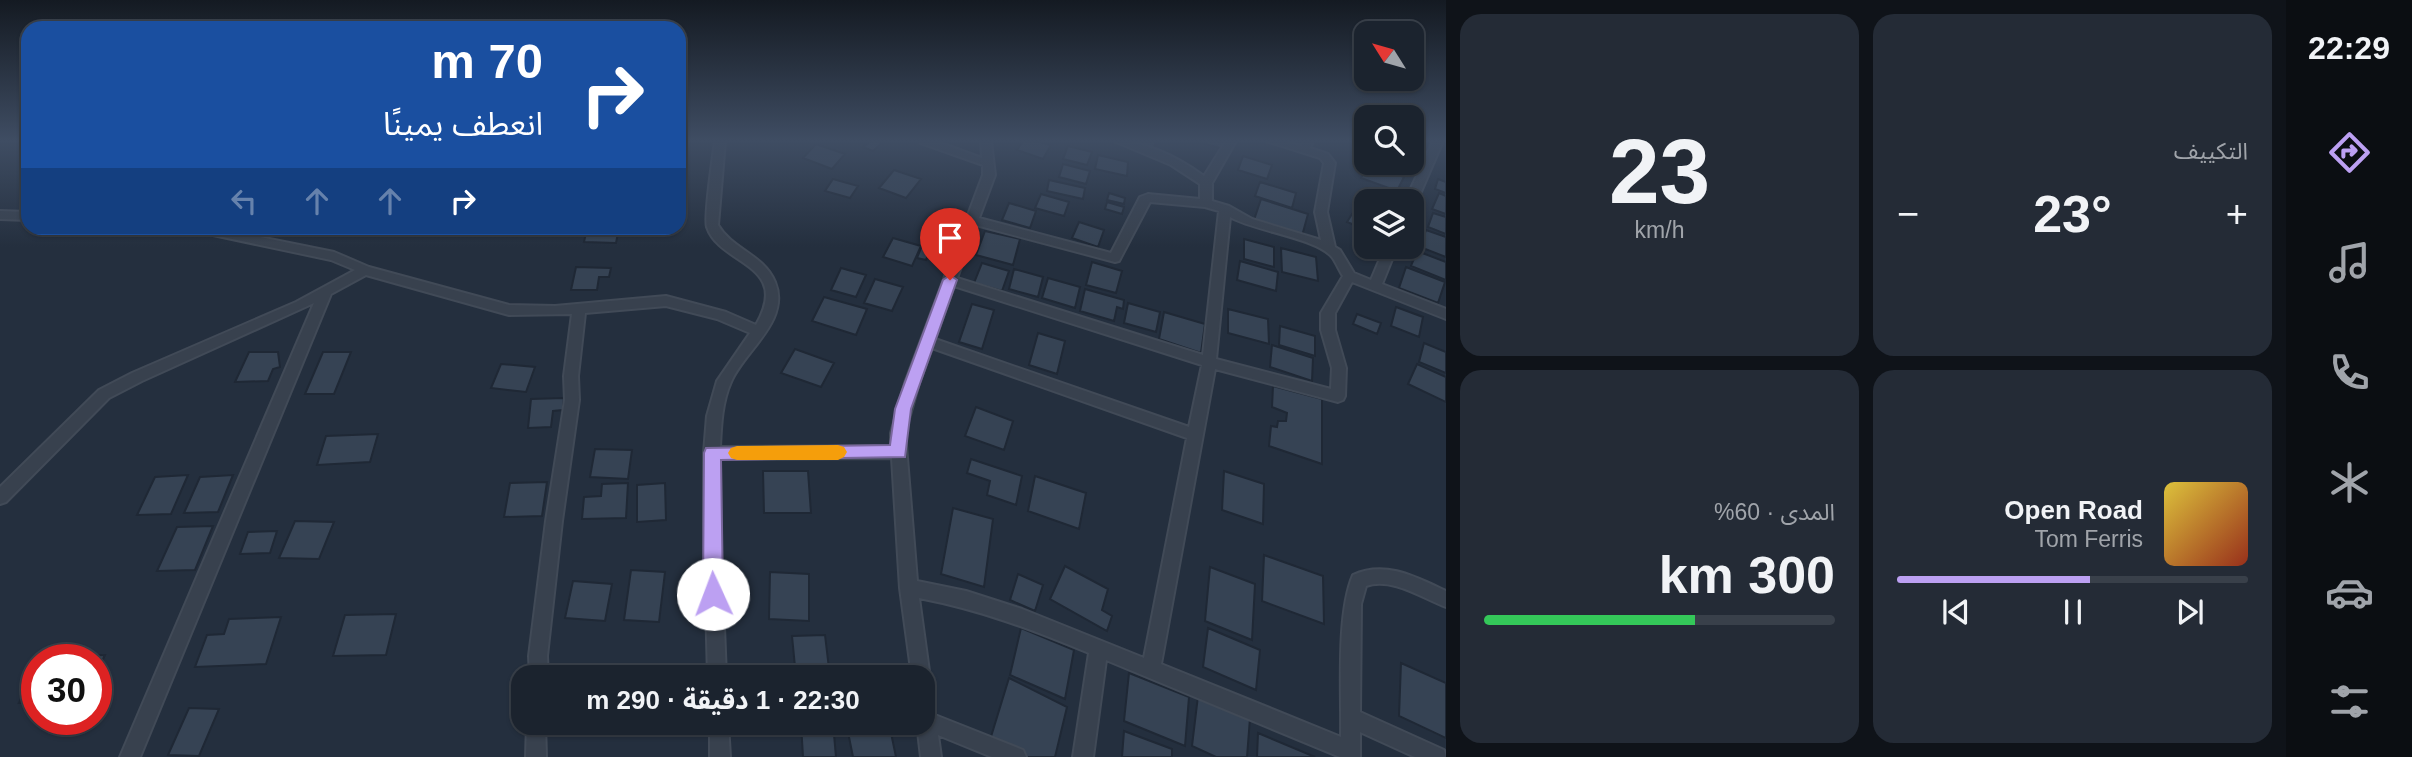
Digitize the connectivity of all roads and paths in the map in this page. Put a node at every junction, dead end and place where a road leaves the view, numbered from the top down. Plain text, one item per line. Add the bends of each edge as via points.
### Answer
1 (717, 176) edge
2 (988, 176) edge
3 (1196, 176) edge
4 (1210, 176) edge
5 (1328, 176) edge
6 (1206, 183) junction
7 (1206, 203) junction
8 (1225, 209) junction
9 (0, 215) edge
10 (21, 216) edge
11 (972, 220) junction
12 (233, 235) edge
13 (1329, 248) junction
14 (1386, 259) edge
15 (365, 270) junction
16 (1349, 276) junction
17 (950, 280) junction
18 (1375, 286) junction
19 (326, 291) junction
20 (579, 309) junction
21 (1446, 314) edge
22 (758, 331) junction
23 (928, 341) junction
24 (1209, 362) junction
25 (1195, 435) junction
26 (899, 452) junction
27 (712, 453) junction
28 (0, 497) edge
29 (909, 588) junction
30 (1446, 599) edge
31 (1099, 647) junction
32 (538, 665) edge
33 (716, 665) edge
34 (919, 665) edge
35 (1151, 668) junction
36 (1349, 717) junction
37 (935, 724) edge
38 (536, 735) edge
39 (719, 735) edge
40 (929, 735) edge
41 (1349, 754) edge
42 (130, 757) edge
43 (536, 757) edge
44 (720, 757) edge
45 (931, 757) edge
46 (1016, 757) edge
47 (1083, 757) edge
48 (1437, 757) edge

1 - 22 street via 712,225 717,237 762,270 772,295 768,316
2 - 11 street
3 - 6 street
4 - 6 street
5 - 13 street via 1321,212
6 - 7 street
7 - 8 street
7 - 11 street via 1144,200 1115,258
8 - 13 street via 1248,222
8 - 24 street
9 - 10 street
11 - 17 street
12 - 15 street via 334,256
13 - 16 street
14 - 18 street
15 - 19 street
15 - 20 street via 509,310
16 - 18 street
16 - 24 street via 1328,313 1339,368 1338,396
17 - 23 street
17 - 24 street
18 - 21 street
19 - 28 street via 104,394
19 - 42 street
20 - 22 street via 666,301 721,315
20 - 32 street
22 - 27 street via 724,382 714,414
23 - 25 street
23 - 26 street via 903,409
24 - 25 street
25 - 35 street
26 - 27 street
26 - 29 street
27 - 33 street
29 - 31 street via 993,607
29 - 34 street
30 - 36 street via 1385,576 1359,580 1352,604
31 - 35 street
31 - 47 street
35 - 41 street
36 - 41 street
36 - 48 street
37 - 46 street
38 - 43 street
39 - 44 street
40 - 45 street

